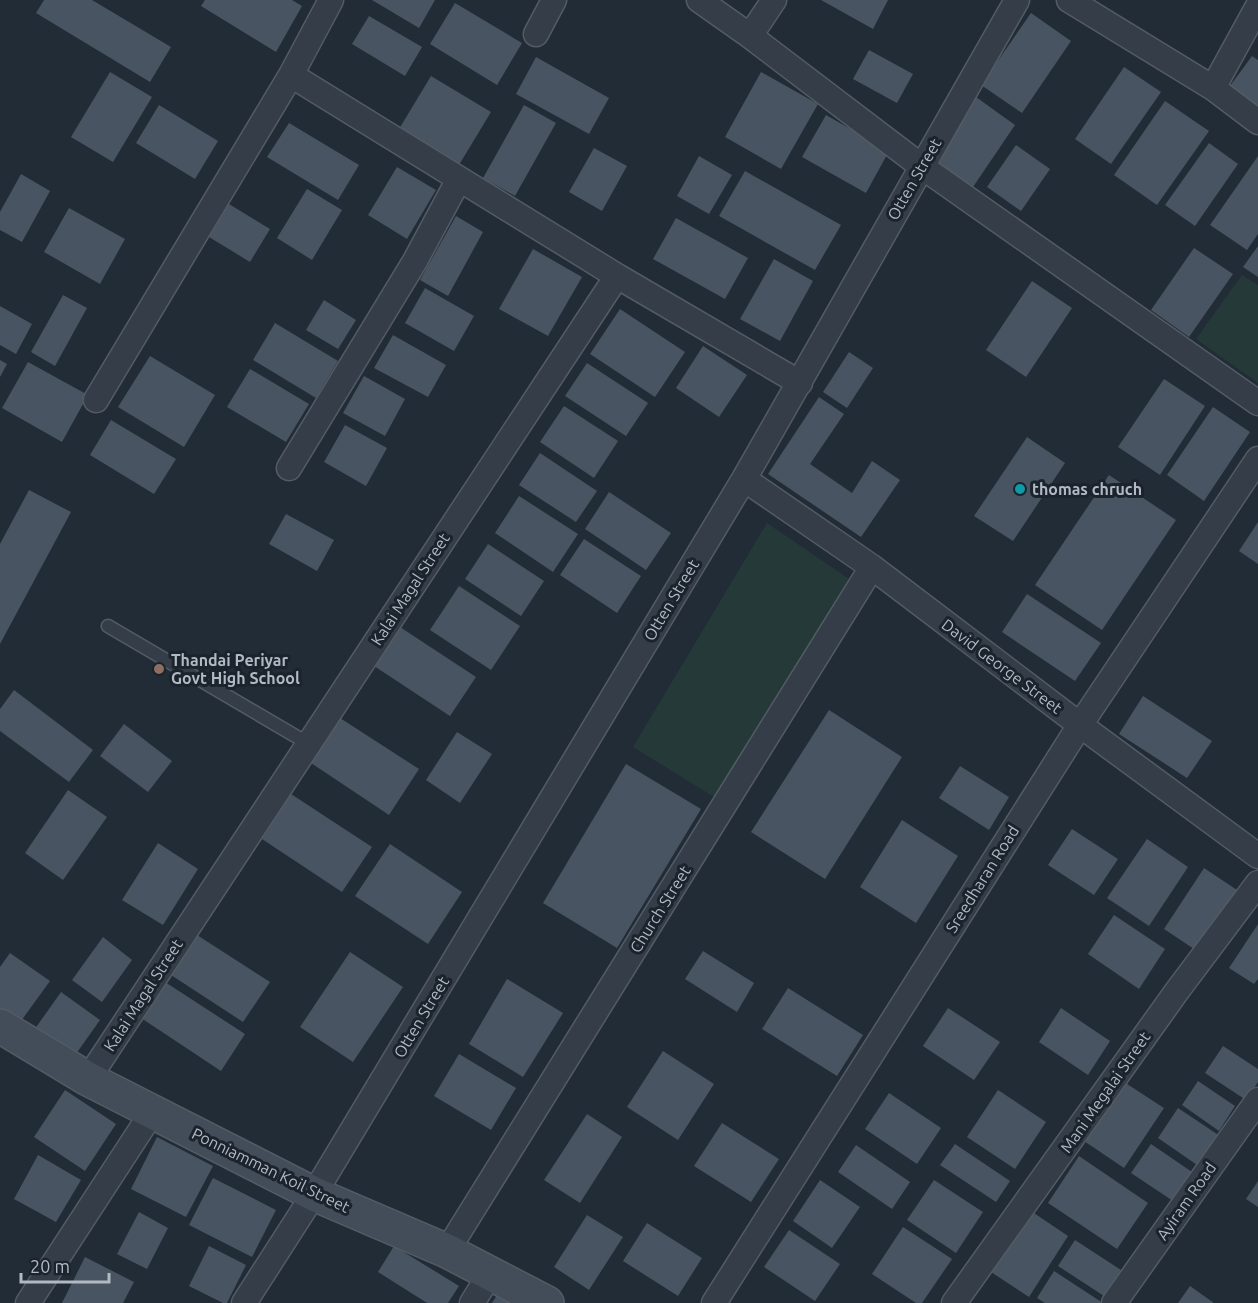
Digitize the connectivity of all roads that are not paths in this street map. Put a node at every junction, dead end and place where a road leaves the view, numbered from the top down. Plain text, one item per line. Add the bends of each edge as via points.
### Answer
1 (331, 0) edge
2 (554, 0) edge
3 (699, 0) edge
4 (774, 0) edge
5 (1017, 0) edge
6 (1069, 0) edge
7 (1258, 6) edge
8 (536, 34) dead end
9 (750, 36) junction
10 (291, 75) junction
11 (1213, 88) junction
12 (1258, 122) edge
13 (921, 166) junction
14 (459, 179) junction
15 (617, 276) junction
16 (800, 383) junction
17 (96, 400) dead end
18 (1258, 404) edge
19 (1258, 459) edge
20 (289, 468) dead end
21 (744, 479) junction
22 (872, 567) junction
23 (108, 626) dead end
24 (1080, 725) junction
25 (309, 744) junction
26 (1258, 856) edge
27 (1258, 883) edge
28 (0, 1026) edge
29 (88, 1079) junction
30 (1258, 1100) edge
31 (153, 1111) junction
32 (314, 1194) junction
33 (447, 1251) junction
34 (490, 1274) junction
35 (28, 1303) edge
36 (244, 1303) edge
37 (472, 1303) edge
38 (547, 1303) edge
39 (714, 1303) edge
40 (954, 1303) edge
41 (1114, 1303) edge

1 - 10 street
2 - 8 street
3 - 9 street
4 - 9 street
5 - 13 street, Otten Street
6 - 11 street
7 - 11 street
9 - 13 street
10 - 14 street
10 - 17 street
11 - 12 street
13 - 16 street, Otten Street
13 - 18 street
14 - 15 street
14 - 20 street via 415,261
15 - 16 street
15 - 25 street, Kalai Magal Street
16 - 21 street, Otten Street
19 - 24 street, Sreedharan Road
21 - 22 street, David George Street
21 - 32 street, Otten Street
22 - 24 street, David George Street
22 - 33 street, Church Street
23 - 25 lane
24 - 26 street, David George Street
24 - 39 street, Sreedharan Road
25 - 29 street, Kalai Magal Street
27 - 40 street, Mani Megalai Street via 1176,991
28 - 29 street, Ponniamman Koil Street
29 - 31 street, Ponniamman Koil Street
30 - 41 street, Ayiram Road
31 - 32 street, Ponniamman Koil Street
31 - 35 street
32 - 33 street, Ponniamman Koil Street
32 - 36 street, Otten Street
33 - 34 street, Ponniamman Koil Street
34 - 37 street
34 - 38 street, Ponniamman Koil Street

